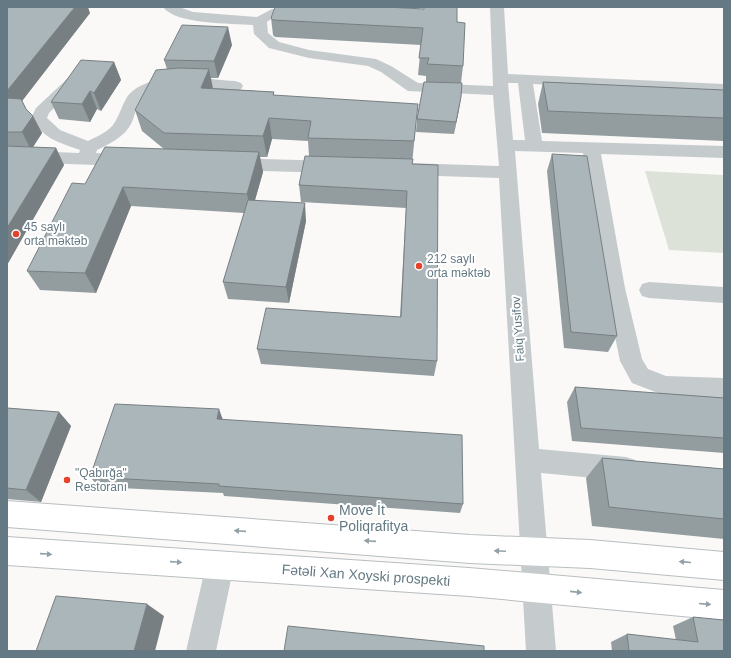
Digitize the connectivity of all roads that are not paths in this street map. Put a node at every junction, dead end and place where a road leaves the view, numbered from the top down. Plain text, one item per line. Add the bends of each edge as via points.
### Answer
1 (170, 7) edge
2 (497, 7) edge
3 (288, 10) edge
4 (260, 21) junction
5 (78, 76) edge
6 (526, 79) junction
7 (501, 84) junction
8 (235, 86) dead end
9 (724, 89) edge
10 (505, 145) junction
11 (534, 146) junction
12 (591, 148) junction
13 (724, 152) edge
14 (88, 153) junction
15 (7, 156) edge
16 (142, 161) edge
17 (214, 163) edge
18 (349, 167) edge
19 (389, 168) edge
20 (508, 172) junction
21 (649, 290) dead end
22 (724, 295) edge
23 (724, 388) edge
24 (528, 460) junction
25 (646, 470) edge
26 (7, 514) edge
27 (7, 551) edge
28 (533, 552) junction
29 (220, 565) junction
30 (724, 566) edge
31 (537, 588) junction
32 (724, 605) edge
33 (201, 651) edge
34 (541, 651) edge

1 - 4 street via 191,16
2 - 7 street, Faiq Yusifov
3 - 4 street via 267,15
4 - 7 street via 261,34 274,45 309,54 371,62 386,69 410,93
5 - 14 street via 42,111 40,118 43,125 56,135
6 - 7 street
6 - 9 street
6 - 11 street
7 - 10 street, Faiq Yusifov
8 - 14 street via 171,83 152,88 134,100 122,126
10 - 11 street
10 - 20 street, Faiq Yusifov
11 - 12 street
12 - 13 street
12 - 23 street via 615,288 631,361 640,376 666,386
14 - 15 street
14 - 16 street
17 - 18 street
19 - 20 street
20 - 24 street, Faiq Yusifov
21 - 22 street
24 - 25 street
24 - 28 street, Faiq Yusifov
28 -> 26 main road
27 -> 29 main road, Fətəli Xan Xoyski prospekti
30 -> 28 main road via 590,554
28 - 31 street, Faiq Yusifov
29 - 31 main road, Fətəli Xan Xoyski prospekti
29 - 33 street
31 -> 32 main road, Fətəli Xan Xoyski prospekti
31 - 34 street, Faiq Yusifov

